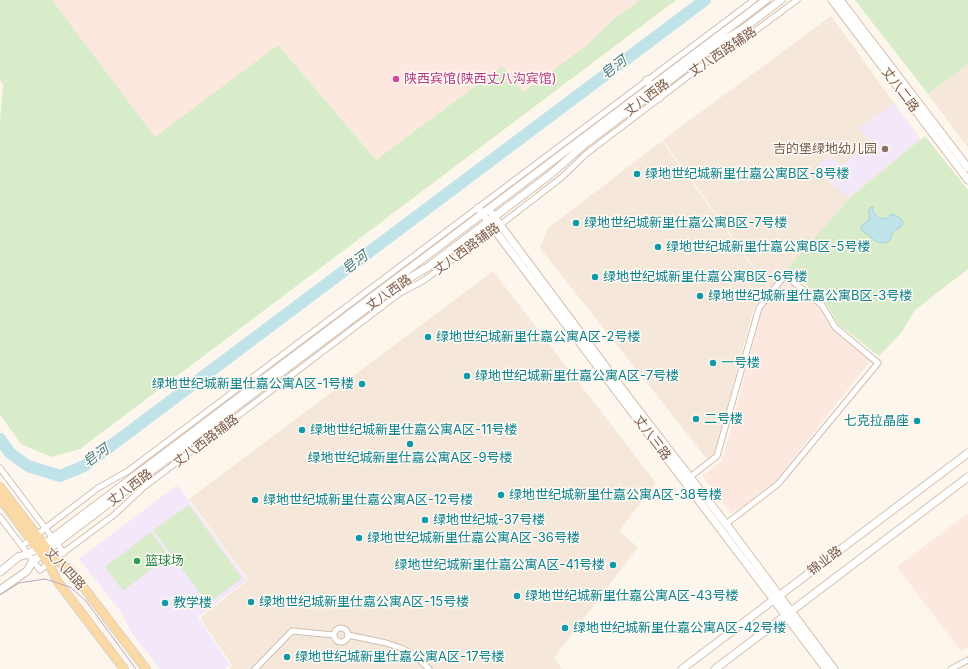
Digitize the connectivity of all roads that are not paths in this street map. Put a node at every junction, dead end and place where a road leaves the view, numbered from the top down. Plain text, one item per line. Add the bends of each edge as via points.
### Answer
1 (754, 0) edge
2 (766, 0) edge
3 (781, 0) edge
4 (797, 0) edge
5 (832, 0) edge
6 (840, 0) edge
7 (653, 89) junction
8 (968, 168) edge
9 (968, 180) edge
10 (483, 210) junction
11 (491, 219) junction
12 (497, 227) junction
13 (968, 453) edge
14 (0, 468) edge
15 (690, 477) junction
16 (968, 477) edge
17 (0, 487) edge
18 (0, 498) edge
19 (0, 516) edge
20 (726, 524) junction
21 (46, 528) junction
22 (34, 537) junction
23 (55, 540) junction
24 (22, 546) junction
25 (43, 549) junction
26 (64, 553) junction
27 (28, 554) junction
28 (34, 561) junction
29 (52, 562) junction
30 (0, 572) edge
31 (0, 590) edge
32 (777, 598) junction
33 (788, 614) junction
34 (334, 635) junction
35 (348, 635) junction
36 (968, 660) edge
37 (124, 669) edge
38 (146, 669) edge
39 (255, 669) edge
40 (429, 669) edge
41 (682, 669) edge
42 (715, 669) edge
43 (826, 669) edge
44 (834, 669) edge
45 (951, 669) edge

1 - 7 street, 丈八西路辅路
2 - 7 main road, 丈八西路
3 - 7 main road, 丈八西路
4 - 7 street, 丈八西路辅路 via 755,31
5 - 9 main road, 丈八二路
6 - 8 main road, 丈八二路
7 - 10 main road, 丈八西路
7 - 11 main road, 丈八西路 via 551,174
7 - 12 street, 丈八西路辅路 via 561,178
10 - 11 main road, 丈八三路
10 - 21 street, 丈八西路辅路 via 128,471 98,488
10 - 23 main road, 丈八西路
11 - 12 main road, 丈八三路
11 - 23 main road, 丈八西路 via 428,266 396,286
12 - 15 main road, 丈八三路
12 - 26 street, 丈八西路辅路 via 423,281 400,293 144,487 114,515
12 - 32 main road, 丈八三路
13 - 32 main road, 锦业路
14 - 21 street
15 - 20 main road, 丈八三路
15 - 20 street via 717,456 759,308 785,275 822,305 835,327 878,362 778,484
16 - 33 main road, 锦业路
17 - 22 main road, 丈八四路
18 - 22 main road, 丈八四路
19 - 24 street
20 - 32 main road, 丈八三路
21 - 22 street, 丈八西路辅路
21 - 23 street
22 - 24 street, 丈八西路辅路
22 - 25 main road, 丈八四路
23 - 25 main road, 丈八西路
23 - 26 street
24 - 27 street
25 - 27 main road, 丈八西路
25 - 28 main road, 丈八西路
25 - 29 main road, 丈八四路
26 - 29 street, 丈八西路辅路
27 - 28 street
27 - 30 main road, 丈八西路 via 18,557
28 - 29 street, 丈八西路辅路 via 40,570
28 - 31 main road, 丈八西路 via 27,570
29 - 37 main road, 丈八四路 via 58,582
29 - 38 main road, 丈八四路 via 71,571
32 - 33 main road, 丈八三路
32 - 41 main road, 锦业路
33 - 42 main road, 锦业路
33 - 43 main road, 丈八三路
33 - 44 main road, 丈八三路
34 - 35 street via 342,629
34 - 35 street via 336,641 340,642 345,641
34 - 39 street via 292,631
35 - 40 street via 401,648 416,656
36 - 45 street

